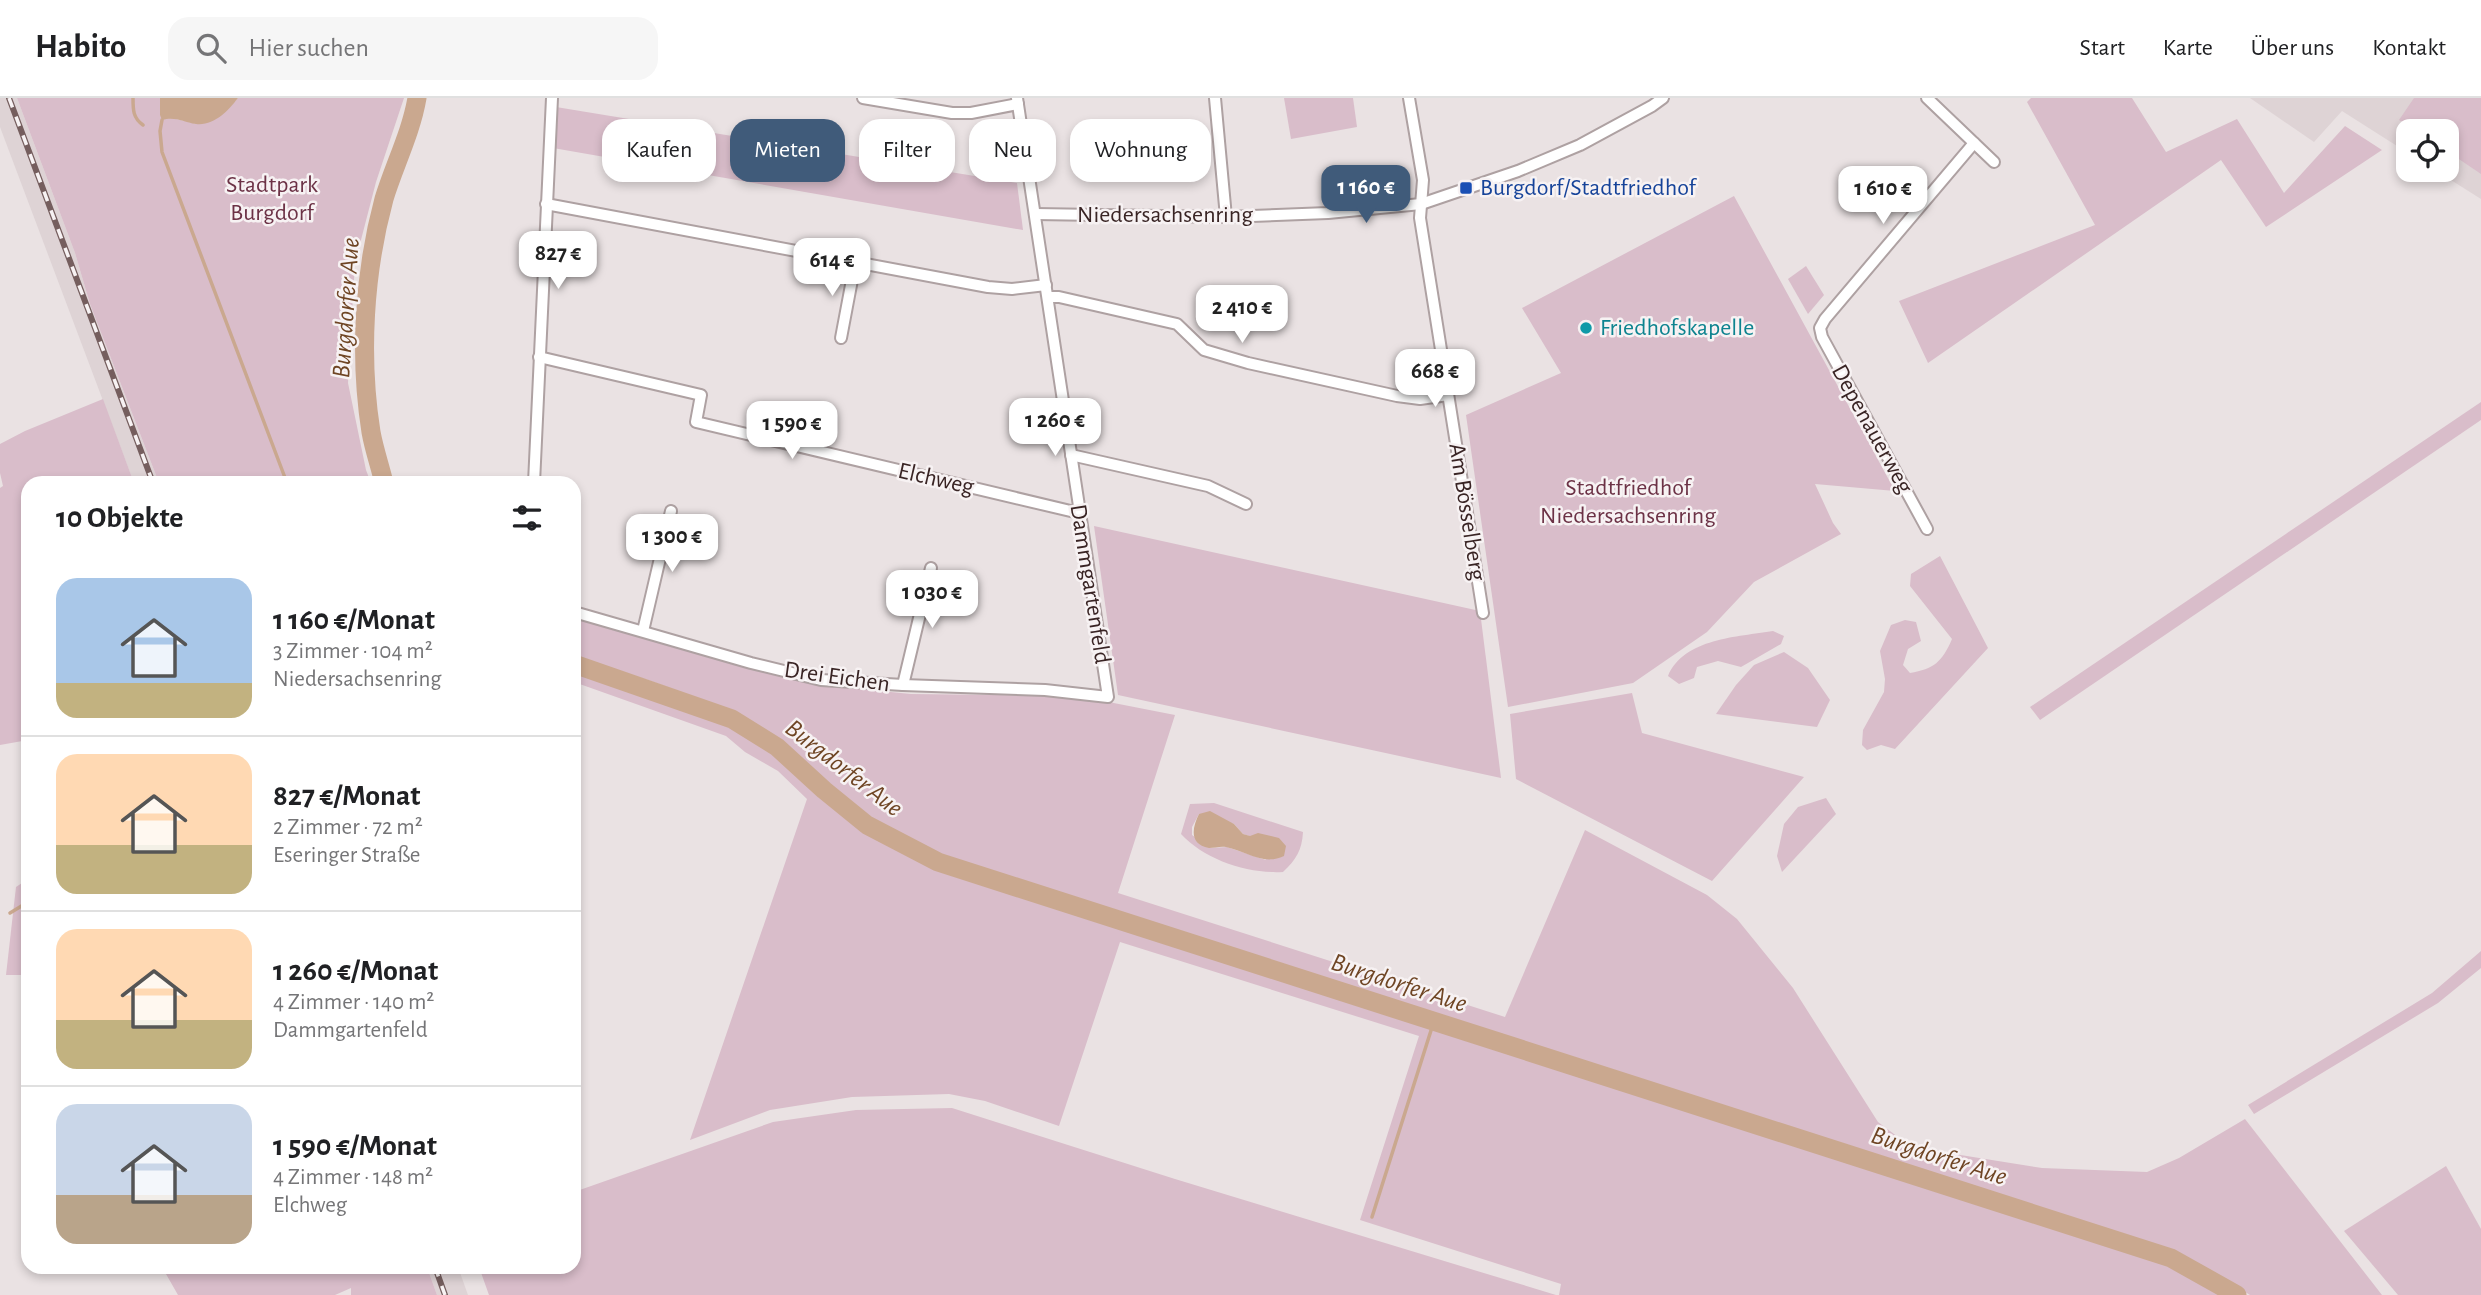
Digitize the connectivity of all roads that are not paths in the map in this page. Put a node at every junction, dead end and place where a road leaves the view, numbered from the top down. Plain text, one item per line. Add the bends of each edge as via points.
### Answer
1 (552, 98) edge
2 (863, 98) edge
3 (1215, 98) edge
4 (1409, 98) edge
5 (1662, 98) edge
6 (1927, 98) edge
7 (1018, 101) edge
8 (1973, 143) junction
9 (1994, 162) dead end
10 (547, 204) junction
11 (1421, 204) junction
12 (1035, 214) junction
13 (1226, 217) junction
14 (855, 264) junction
15 (1046, 285) junction
16 (1048, 297) junction
17 (841, 338) dead end
18 (539, 357) junction
19 (1448, 395) junction
20 (1070, 455) junction
21 (534, 476) edge
22 (1246, 504) dead end
23 (671, 511) dead end
24 (1079, 513) junction
25 (1927, 529) dead end
26 (931, 568) dead end
27 (1483, 612) dead end
28 (581, 614) edge
29 (643, 631) junction
30 (903, 685) junction
31 (1108, 697) joint

1 - 10 street
2 - 7 street via 952,113
3 - 13 street
4 - 11 street via 1423,180
5 - 11 street, Niedersachsenring via 1580,145
6 - 8 street
7 - 12 street, Dammgartenfeld
8 - 9 street
8 - 25 street, Depenauerweg via 1820,328
10 - 14 street
10 - 18 street
11 - 13 street, Niedersachsenring
11 - 19 street, Am Bösselberg
12 - 13 street, Niedersachsenring
12 - 15 street, Dammgartenfeld
14 - 15 street via 988,288
14 - 17 street
15 - 16 street, Dammgartenfeld
16 - 19 street via 1177,324 1204,350 1248,363 1396,396
16 - 20 street, Dammgartenfeld
18 - 21 street
18 - 24 street, Elchweg via 701,395 696,422
19 - 27 street, Am Bösselberg
20 - 22 street via 1208,486
20 - 24 street, Dammgartenfeld
23 - 29 street
24 - 31 street, Dammgartenfeld
26 - 30 street
28 - 29 street, Drei Eichen
29 - 30 street, Drei Eichen via 821,680
30 - 31 street, Drei Eichen

